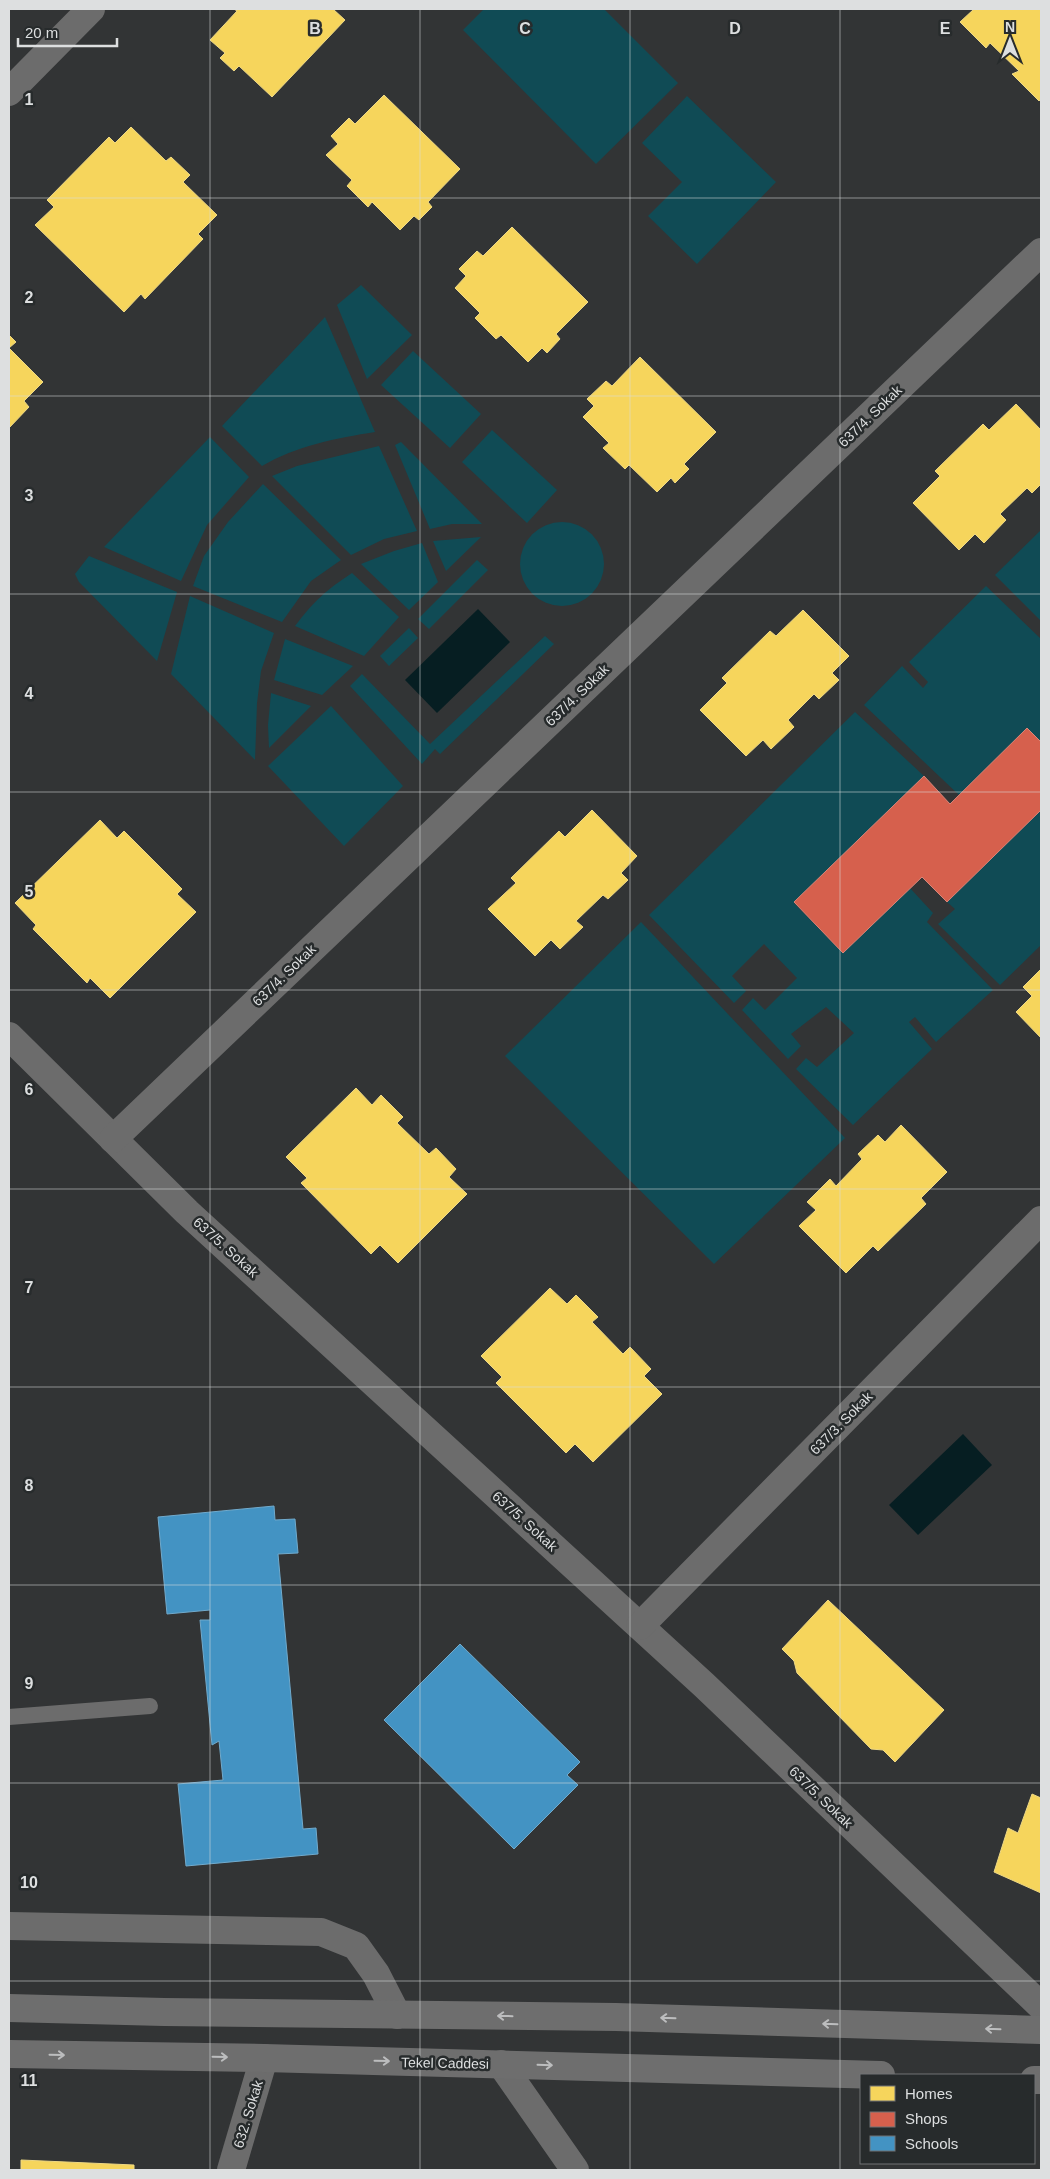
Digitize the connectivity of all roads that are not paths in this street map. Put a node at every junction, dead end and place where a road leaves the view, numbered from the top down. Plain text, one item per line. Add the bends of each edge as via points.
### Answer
1 (91, 9) edge
2 (9, 92) edge
3 (1041, 252) edge
4 (9, 1036) edge
5 (113, 1138) junction
6 (1041, 1220) edge
7 (640, 1626) junction
8 (150, 1706) dead end
9 (9, 1717) edge
10 (9, 1926) edge
11 (1041, 2006) edge
12 (9, 2008) edge
13 (397, 2015) junction
14 (1041, 2030) edge
15 (9, 2054) edge
16 (264, 2058) junction
17 (501, 2064) junction
18 (860, 2074) edge
19 (231, 2170) edge
20 (575, 2170) edge

1 - 2 street
3 - 5 street, 637/4. Sokak
4 - 5 street, 637/5. Sokak
5 - 7 street, 637/5. Sokak via 187,1212
6 - 7 street, 637/3. Sokak
7 - 11 street, 637/5. Sokak
8 - 9 lane
10 - 13 street via 321,1932 356,1946 376,1974
12 - 13 main road
14 -> 13 main road via 616,2017
15 -> 16 main road, Tekel Caddesi
16 -> 17 main road, Tekel Caddesi
16 - 19 street, 632. Sokak
17 -> 18 main road, Tekel Caddesi
17 - 20 street

